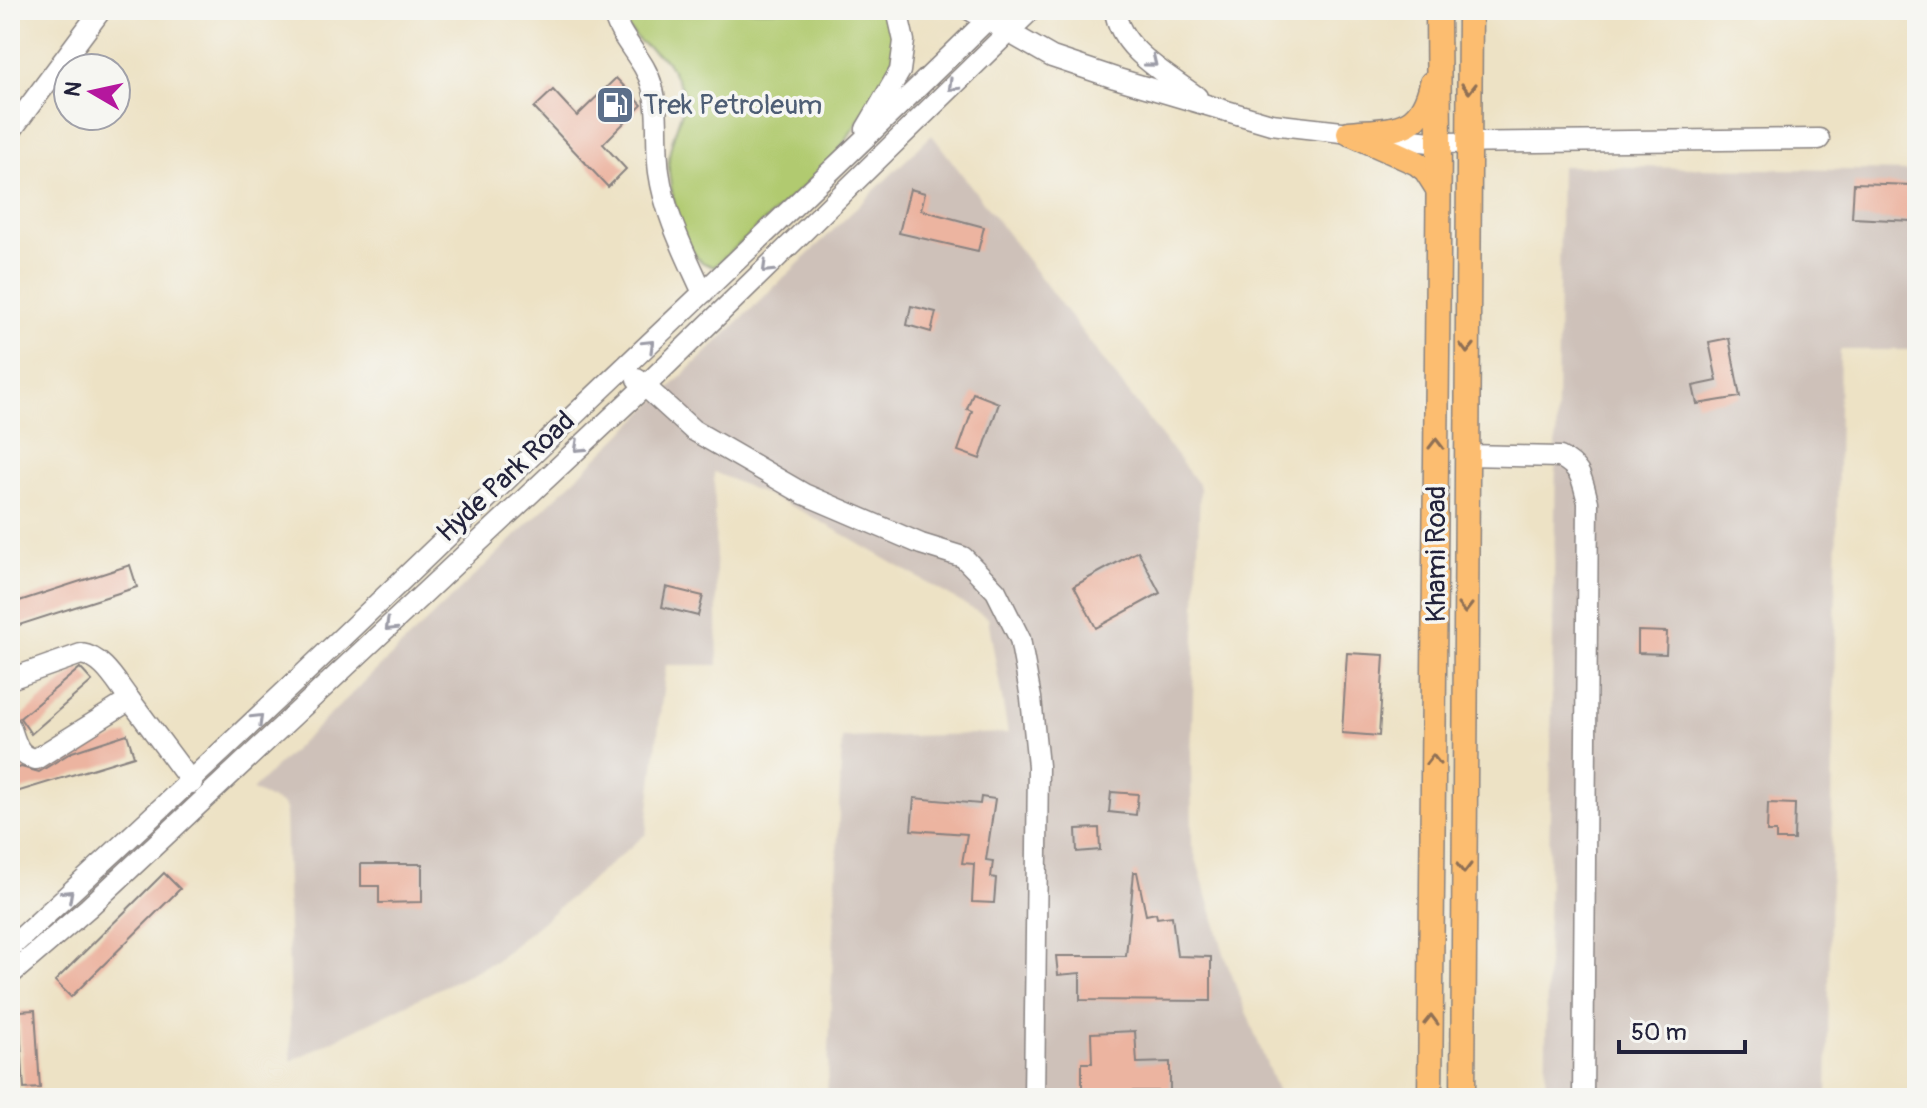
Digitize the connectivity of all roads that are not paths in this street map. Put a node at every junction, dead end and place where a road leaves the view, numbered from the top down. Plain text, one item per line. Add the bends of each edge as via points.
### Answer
1 (101, 10) edge
2 (613, 10) edge
3 (897, 10) edge
4 (1031, 10) edge
5 (1115, 10) edge
6 (1438, 10) edge
7 (1470, 10) edge
8 (985, 13) edge
9 (1009, 32) junction
10 (1437, 61) junction
11 (1205, 103) junction
12 (10, 132) edge
13 (1349, 133) junction
14 (1819, 139) dead end
15 (1439, 143) junction
16 (1469, 143) junction
17 (849, 156) junction
18 (1438, 189) junction
19 (703, 293) junction
20 (627, 367) junction
21 (643, 388) junction
22 (1466, 455) junction
23 (10, 679) edge
24 (130, 700) junction
25 (10, 726) edge
26 (192, 783) junction
27 (10, 948) edge
28 (10, 975) edge
29 (1034, 1098) edge
30 (1430, 1098) edge
31 (1463, 1098) edge
32 (1583, 1098) edge

1 - 12 street
2 - 19 street via 652,87 664,199
3 - 17 street via 904,41 900,71
4 - 9 street, Hyde Park Road
5 -> 11 street via 1116,24 1128,42
6 - 10 main road
7 -> 16 main road, Khami Road
8 - 9 street
8 - 17 street, Hyde Park Road
9 - 11 street via 1052,57
9 -> 21 street, Hyde Park Road
10 - 13 main road via 1421,115 1392,129
10 - 15 main road, Khami Road
11 - 13 street via 1271,124
13 - 15 street
13 - 18 main road via 1417,163
14 - 16 street
15 - 16 street
15 - 18 main road, Khami Road
16 -> 22 main road, Khami Road
17 - 19 street, Hyde Park Road
30 -> 18 main road, Khami Road
20 -> 19 street, Hyde Park Road
20 - 21 street
26 -> 20 street, Hyde Park Road
21 -> 28 street, Hyde Park Road
21 - 29 street via 693,430 804,494 963,557 996,591 1020,639 1038,766
22 -> 31 main road, Khami Road
22 - 32 street via 1560,457 1581,476 1588,502
23 - 24 street via 89,655
24 - 25 street via 36,759 19,752
24 - 26 street
27 -> 26 street, Hyde Park Road

